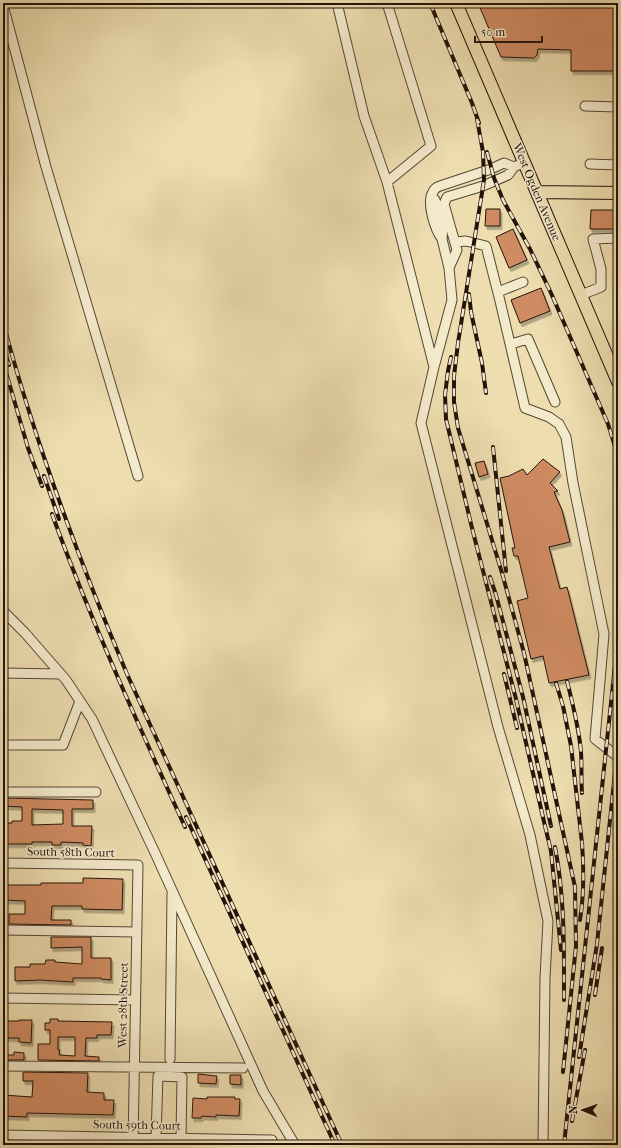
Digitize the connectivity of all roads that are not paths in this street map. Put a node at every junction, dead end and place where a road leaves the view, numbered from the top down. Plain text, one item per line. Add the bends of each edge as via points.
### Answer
1 (337, 3) edge
2 (388, 3) edge
3 (456, 3) edge
4 (3, 5) edge
5 (585, 106) dead end
6 (618, 107) edge
7 (519, 164) junction
8 (590, 164) dead end
9 (618, 165) edge
10 (387, 182) junction
11 (538, 192) junction
12 (618, 193) edge
13 (618, 238) edge
14 (455, 242) junction
15 (449, 268) junction
16 (524, 282) dead end
17 (498, 292) junction
18 (581, 296) junction
19 (510, 344) junction
20 (434, 367) junction
21 (618, 382) edge
22 (555, 402) dead end
23 (138, 476) dead end
24 (3, 611) edge
25 (3, 673) edge
26 (60, 674) junction
27 (80, 701) junction
28 (3, 745) edge
29 (618, 758) edge
30 (3, 792) edge
31 (96, 792) dead end
32 (3, 863) edge
33 (138, 865) joint
34 (172, 891) junction
35 (3, 930) edge
36 (137, 932) junction
37 (3, 998) edge
38 (136, 1000) junction
39 (170, 1059) dead end
40 (3, 1066) edge
41 (134, 1067) junction
42 (243, 1068) dead end
43 (3, 1135) edge
44 (156, 1137) junction
45 (181, 1138) junction
46 (272, 1140) dead end
47 (133, 1141) edge
48 (295, 1145) edge
49 (543, 1145) edge

1 - 10 street via 364,116
2 - 10 street via 431,146
3 - 7 main road, West Ogden Avenue
4 - 23 street via 46,166
5 - 6 street
7 - 11 main road, West Ogden Avenue
7 - 14 street via 508,175 447,197 444,204
7 - 15 street via 504,163 434,190 430,201 434,222 436,231 442,239
8 - 9 street
10 - 20 street
11 - 12 main road
11 - 18 main road, West Ogden Avenue
13 - 18 street via 593,239 601,269 602,287
14 - 15 street via 457,250
14 - 17 street via 466,241 486,246
15 - 20 street via 452,300
16 - 17 street
17 - 19 street
18 - 21 main road, West Ogden Avenue
19 - 22 street via 528,339
19 - 29 street via 526,408 559,424 566,437 604,634 595,739
20 - 49 street via 421,423 498,727 530,835 548,921
24 - 26 street
25 - 26 street
26 - 27 street
27 - 28 street via 62,745
27 - 34 street via 92,719
30 - 31 street
32 - 33 street, South 58th Court
33 - 36 street, West 28th Street
34 - 39 street
34 - 48 street via 263,1091
35 - 36 street
36 - 38 street, West 28th Street
37 - 38 street
38 - 41 street, West 28th Street
40 - 41 street
41 - 42 street
41 - 47 street, West 28th Street
43 - 47 street, South 59th Court
44 - 45 street, South 59th Court
44 - 45 street via 158,1076 182,1077
44 - 47 street, South 59th Court
45 - 46 street, South 59th Court

